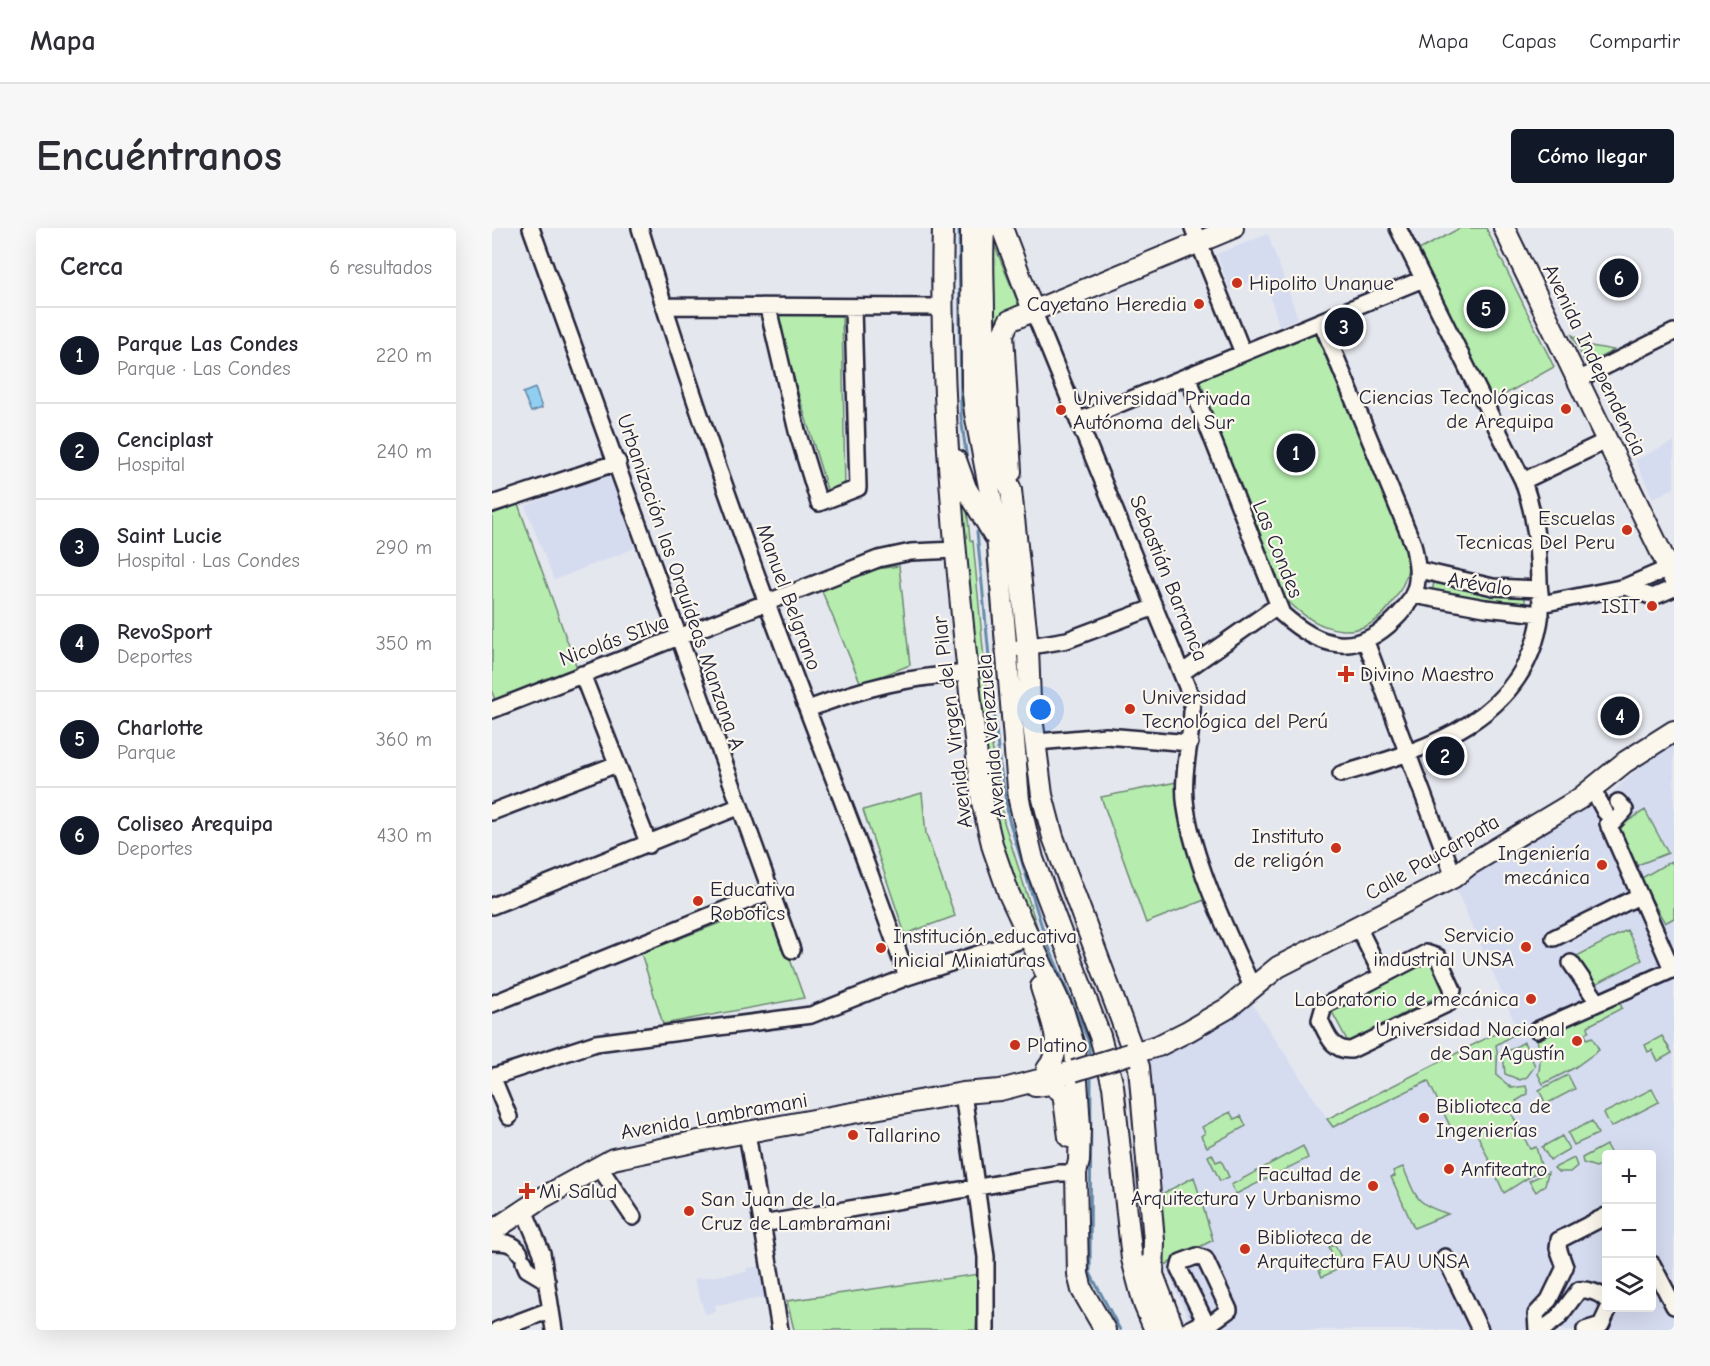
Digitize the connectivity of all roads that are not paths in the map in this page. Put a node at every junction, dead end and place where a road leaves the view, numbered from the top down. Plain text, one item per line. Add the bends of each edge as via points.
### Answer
1 (531, 228) edge
2 (640, 228) edge
3 (944, 228) edge
4 (971, 228) edge
5 (997, 228) edge
6 (1233, 228) edge
7 (1398, 228) edge
8 (1504, 228) edge
9 (1196, 235) edge
10 (1423, 279) junction
11 (664, 306) junction
12 (941, 307) junction
13 (768, 308) junction
14 (853, 308) junction
15 (1033, 310) junction
16 (1321, 321) junction
17 (1674, 332) edge
18 (1243, 352) junction
19 (1188, 377) junction
20 (1578, 380) junction
21 (945, 395) junction
22 (1078, 421) junction
23 (1608, 440) junction
24 (618, 462) junction
25 (1523, 481) junction
26 (1011, 490) junction
27 (492, 504) edge
28 (997, 542) junction
29 (957, 550) junction
30 (1419, 570) junction
31 (1667, 580) edge
32 (1414, 595) junction
33 (766, 602) junction
34 (1540, 602) junction
35 (1276, 606) junction
36 (1155, 607) junction
37 (678, 639) junction
38 (1366, 642) junction
39 (1028, 648) junction
40 (1007, 650) junction
41 (1183, 672) junction
42 (969, 673) junction
43 (582, 674) junction
44 (1030, 700) junction
45 (808, 709) junction
46 (492, 710) edge
47 (1674, 731) edge
48 (1037, 742) junction
49 (1190, 743) junction
50 (1407, 755) junction
51 (617, 764) junction
52 (1341, 774) dead end
53 (1592, 788) junction
54 (1618, 802) dead end
55 (738, 807) junction
56 (492, 812) edge
57 (1608, 821) junction
58 (649, 845) junction
59 (1454, 877) junction
60 (771, 891) junction
61 (1639, 896) junction
62 (492, 906) edge
63 (1358, 927) junction
64 (1554, 938) dead end
65 (1032, 946) junction
66 (792, 950) dead end
67 (1571, 963) dead end
68 (1673, 969) edge
69 (1382, 975) junction
70 (908, 977) junction
71 (1253, 989) junction
72 (1598, 1001) junction
73 (492, 1004) edge
74 (1537, 1030) dead end
75 (1129, 1049) junction
76 (1072, 1067) junction
77 (1047, 1069) junction
78 (492, 1076) edge
79 (1000, 1090) junction
80 (963, 1093) junction
81 (509, 1117) dead end
82 (747, 1133) junction
83 (598, 1165) junction
84 (1076, 1173) junction
85 (977, 1187) junction
86 (518, 1214) junction
87 (633, 1217) dead end
88 (1602, 1218) edge
89 (762, 1224) junction
90 (533, 1232) junction
91 (509, 1246) edge
92 (1445, 1257) dead end
93 (1656, 1272) edge
94 (1153, 1277) junction
95 (547, 1281) junction
96 (1602, 1294) edge
97 (1674, 1306) edge
98 (550, 1310) junction
99 (1606, 1312) edge
100 (1205, 1321) dead end
101 (497, 1330) edge
102 (554, 1330) edge
103 (780, 1330) edge
104 (986, 1330) edge
105 (1105, 1330) edge
106 (1155, 1330) edge
107 (1174, 1330) edge
108 (1188, 1330) edge
109 (1480, 1330) edge
110 (1537, 1330) edge
111 (1542, 1330) edge
112 (1585, 1330) edge

1 - 24 street, Urbanización las Orquídeas Manzana A
2 - 11 street, Manuel Belgrano
3 - 12 main road, Avenida Virgen del Pilar
4 - 28 main road, Avenida Venezuela via 972,386
5 - 15 main road, Sebastián Barranca
5 - 26 main road, Avenida Venezuela via 984,330 989,415 1000,467
6 - 9 main road
7 - 10 street
8 - 20 main road, Avenida Independencia
9 - 15 main road
9 - 18 street
10 - 16 street
10 - 25 street
11 - 13 street
11 - 33 street, Manuel Belgrano
12 - 14 street
12 - 21 main road, Avenida Virgen del Pilar
13 - 14 street
13 - 14 street via 797,431 819,503 858,488
15 - 22 street, Sebastián Barranca
15 - 26 main road via 1009,321 1003,334
16 - 18 street
16 - 30 street via 1413,544
17 - 20 street
18 - 19 street
19 - 22 street
19 - 35 street, Las Condes
20 - 23 main road, Avenida Independencia
21 - 28 main road via 960,476
21 - 29 main road, Avenida Virgen del Pilar
22 - 36 street, Sebastián Barranca
23 - 25 street
23 - 31 main road, Avenida Independencia
24 - 27 street
24 - 37 street, Urbanización las Orquídeas Manzana A
25 - 34 street via 1535,524
26 - 39 main road, Avenida Venezuela
28 - 40 main road, Avenida Venezuela
29 - 33 street, Nicolás SIlva via 910,552 878,559
29 - 42 main road, Avenida Virgen del Pilar
30 - 32 street
30 - 34 street, Arévalo
31 - 34 street
32 - 34 street, Arévalo via 1485,608
32 - 38 street via 1383,631
33 - 37 street, Nicolás SIlva
33 - 45 street, Manuel Belgrano
34 - 50 street via 1524,663 1492,706 1454,735
35 - 38 street, Las Condes via 1302,632 1316,638 1335,643
35 - 41 street
36 - 39 street via 1067,640
36 - 41 street, Sebastián Barranca
37 - 43 street, Nicolás SIlva
37 - 55 street, Urbanización las Orquídeas Manzana A
38 - 50 street
39 - 40 street
39 - 44 main road, Avenida Venezuela
40 - 106 main road, Avenida Venezuela via 1024,826 1113,1086 1132,1259
41 - 49 street, Sebastián Barranca via 1192,699
42 - 45 street via 918,676 854,691
42 - 65 main road, Avenida Virgen del Pilar via 987,827 1009,894
43 - 46 street, Nicolás SIlva
43 - 51 street
44 - 48 main road, Avenida Venezuela
44 - 94 main road, Avenida Venezuela via 1026,719 1035,815 1112,1032 1125,1083 1147,1257
45 - 70 street, Manuel Belgrano
47 - 53 main road, Calle Paucarpata
48 - 49 street via 1106,736
48 - 75 main road, Avenida Venezuela via 1042,795 1053,837
49 - 71 street, Sebastián Barranca via 1184,786 1190,828
50 - 52 street
50 - 59 street
51 - 56 street
51 - 58 street
53 - 57 street
53 - 59 main road, Calle Paucarpata
54 - 57 street via 1625,810
55 - 58 street
55 - 60 street, Urbanización las Orquídeas Manzana A
57 - 61 street
58 - 62 street
59 - 63 main road, Calle Paucarpata
60 - 66 street, Urbanización las Orquídeas Manzana A
60 - 73 street
61 - 64 street
61 - 68 street
63 - 69 street
63 - 71 main road, Calle Paucarpata via 1278,967
65 - 70 street
65 - 77 main road via 1056,1041
65 - 84 main road, Avenida Virgen del Pilar via 1063,1010 1075,1048 1080,1127
67 - 72 street
68 - 72 street
69 - 69 street via 1324,1006 1320,1012 1320,1020 1336,1047 1351,1050 1445,1005 1453,996 1438,957 1430,953
70 - 78 street via 812,1015 596,1043
71 - 75 main road, Calle Paucarpata via 1228,1008 1158,1046
72 - 74 street
75 - 76 main road, Calle Paucarpata
75 - 94 main road, Avenida Venezuela via 1138,1067 1142,1093 1154,1241
76 - 77 main road, Avenida Lambramani
76 - 79 main road, Avenida Lambramani
77 - 80 main road, Avenida Lambramani
78 - 81 street
79 - 80 main road, Avenida Lambramani
79 - 84 main road via 1046,1084 1060,1089
80 - 82 main road, Avenida Lambramani
80 - 85 street
82 - 83 main road, Avenida Lambramani via 630,1155
82 - 89 street
83 - 86 main road, Avenida Lambramani
83 - 87 street
84 - 85 street
84 - 105 main road, Avenida Virgen del Pilar via 1078,1274 1082,1290
85 - 89 street
85 - 104 street via 987,1267
86 - 90 street
86 - 91 main road, Avenida Lambramani
88 - 110 street via 1559,1240 1565,1267 1549,1300 1536,1314
89 - 103 street
90 - 91 street
90 - 95 street
91 - 95 street via 527,1269
92 - 109 street
93 - 97 street
94 - 107 main road, Avenida Venezuela
95 - 98 street
96 - 111 street via 1584,1289 1575,1292 1558,1318
98 - 101 street
98 - 102 street
99 - 112 street via 1601,1325
100 - 108 street

